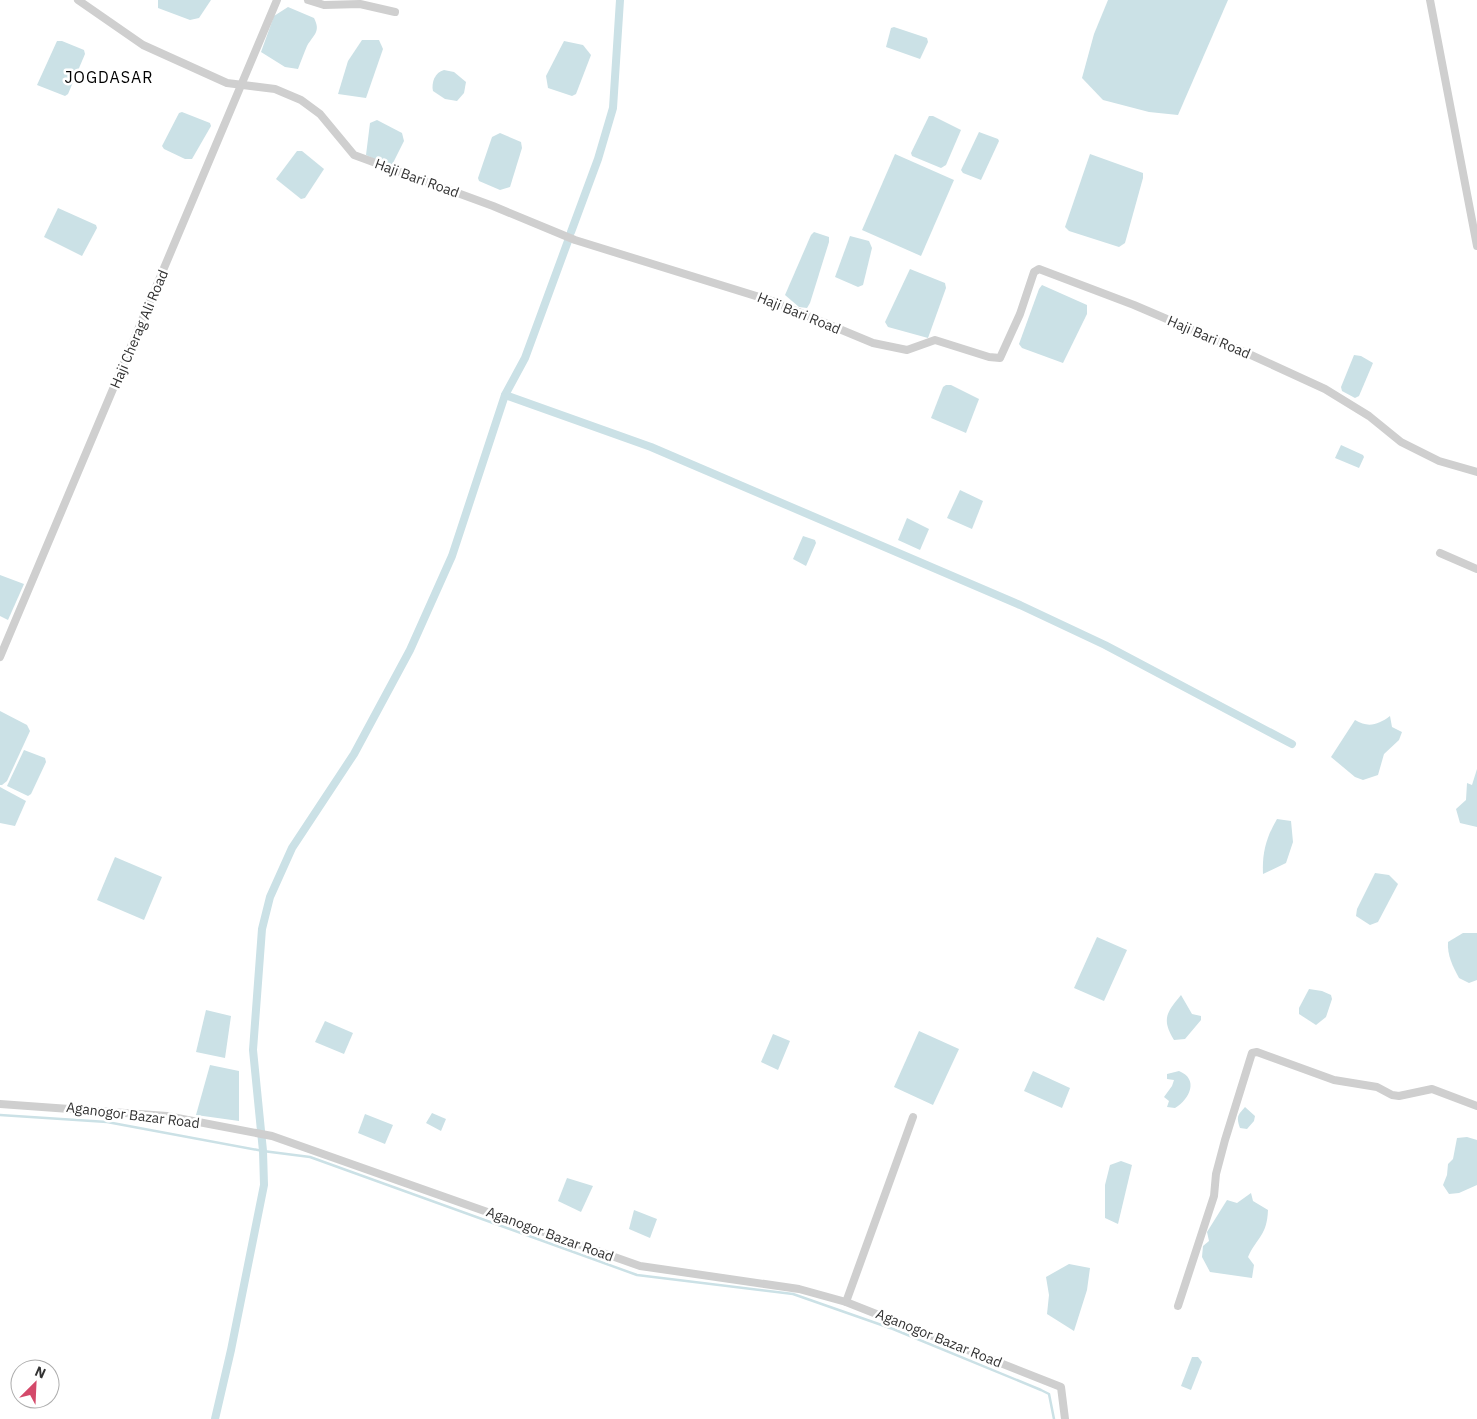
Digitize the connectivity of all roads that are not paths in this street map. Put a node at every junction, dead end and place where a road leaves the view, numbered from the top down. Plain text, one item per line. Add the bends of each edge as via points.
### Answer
1 (78, 0) edge
2 (278, 0) edge
3 (308, 0) edge
4 (1430, 0) edge
5 (395, 12) dead end
6 (242, 86) junction
7 (1477, 246) edge
8 (1477, 472) edge
9 (1440, 553) dead end
10 (1477, 569) edge
11 (0, 657) edge
12 (0, 1104) edge
13 (1477, 1106) edge
14 (914, 1117) dead end
15 (846, 1302) junction
16 (1178, 1306) dead end
17 (1065, 1419) edge

1 - 6 street, Haji Bari Road via 143,45 227,83
2 - 6 street, Haji Cherag Ali Road
3 - 5 street via 324,5 360,4
4 - 7 street
6 - 8 street, Haji Bari Road via 275,90 300,100 320,114 354,155 575,240 750,293 882,345 908,350 935,340 1000,358 1034,272 1039,269 1251,354 1325,389 1370,416 1401,442 1439,461
6 - 11 street, Haji Cherag Ali Road
9 - 10 street
12 - 15 street, Aganogor Bazar Road via 167,1116 272,1136 640,1266 799,1289
13 - 16 street via 1432,1089 1392,1095 1377,1087 1334,1080 1285,1061 1252,1053 1225,1140 1214,1196
14 - 15 street
15 - 17 street, Aganogor Bazar Road via 1061,1387

